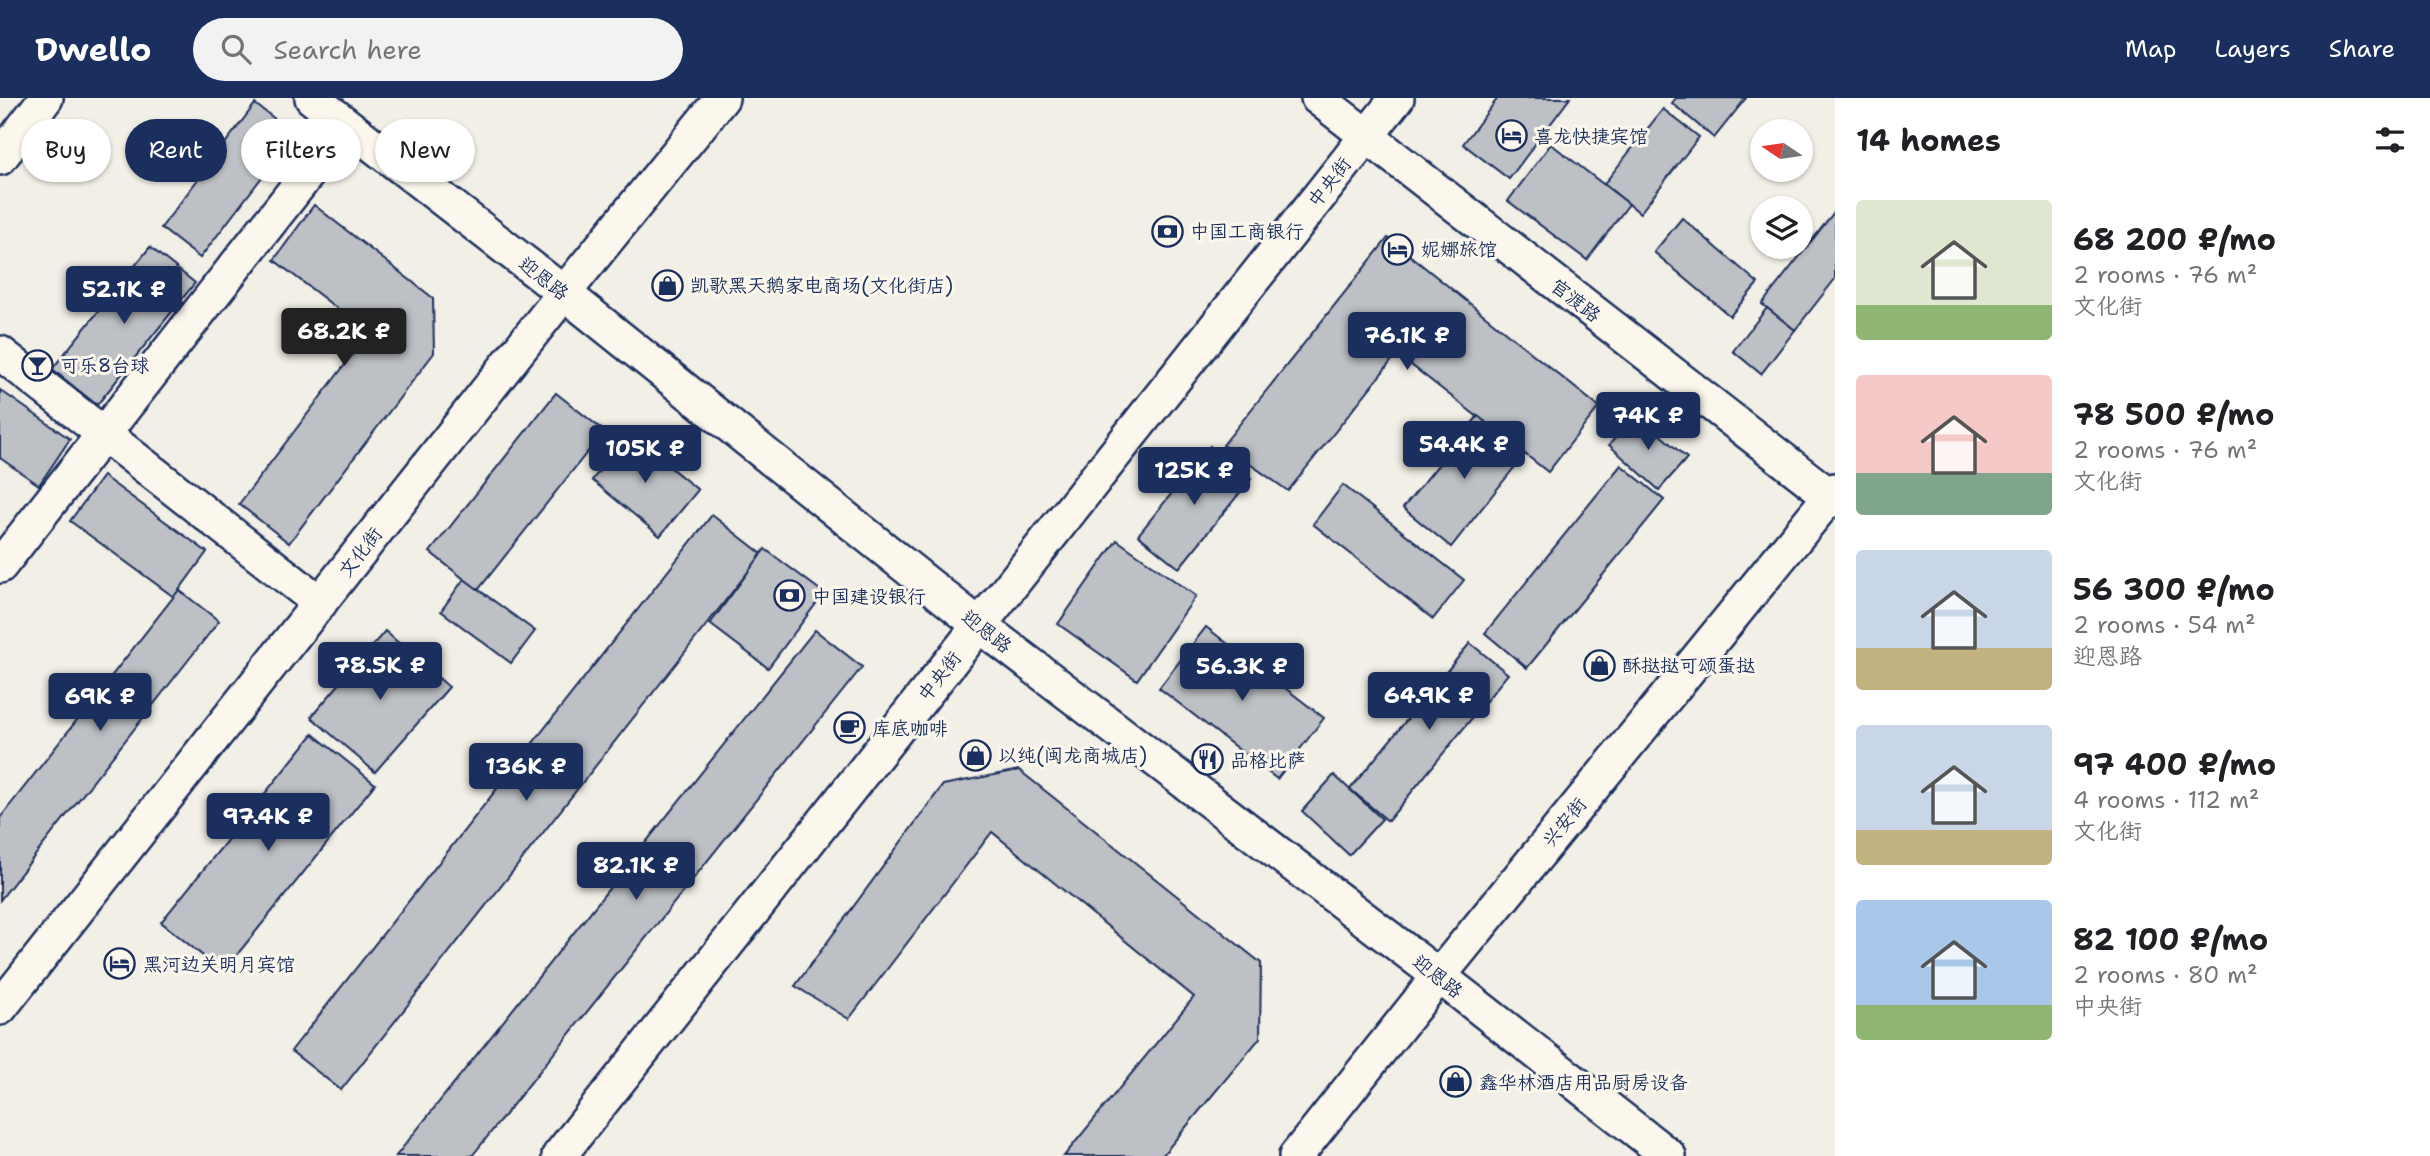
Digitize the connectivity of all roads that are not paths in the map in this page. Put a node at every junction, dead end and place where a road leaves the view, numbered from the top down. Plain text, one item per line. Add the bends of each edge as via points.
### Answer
1 (46, 98) edge
2 (312, 98) edge
3 (722, 98) edge
4 (1318, 98) edge
5 (1396, 98) edge
6 (338, 119) edge
7 (1365, 136) junction
8 (361, 137) edge
9 (0, 158) edge
10 (301, 182) edge
11 (564, 293) junction
12 (0, 354) edge
13 (104, 433) junction
14 (1833, 495) edge
15 (0, 566) edge
16 (320, 603) junction
17 (979, 625) junction
18 (1439, 976) junction
19 (0, 1008) edge
20 (559, 1156) edge
21 (1296, 1156) edge
22 (1669, 1156) edge

1 - 9 street
2 - 6 street, 迎恩路
3 - 11 street, 文化街
4 - 7 street, 官渡路
5 - 7 street, 中央街
7 - 14 street, 官渡路
7 - 17 street, 中央街
8 - 11 street, 迎恩路
10 - 13 street
11 - 16 street, 文化街
11 - 17 street, 迎恩路
12 - 13 street
13 - 15 street
13 - 16 street
14 - 18 street, 兴安街
16 - 19 street, 文化街
17 - 18 street, 迎恩路
17 - 20 street, 中央街
18 - 21 street, 兴安街
18 - 22 street, 迎恩路

